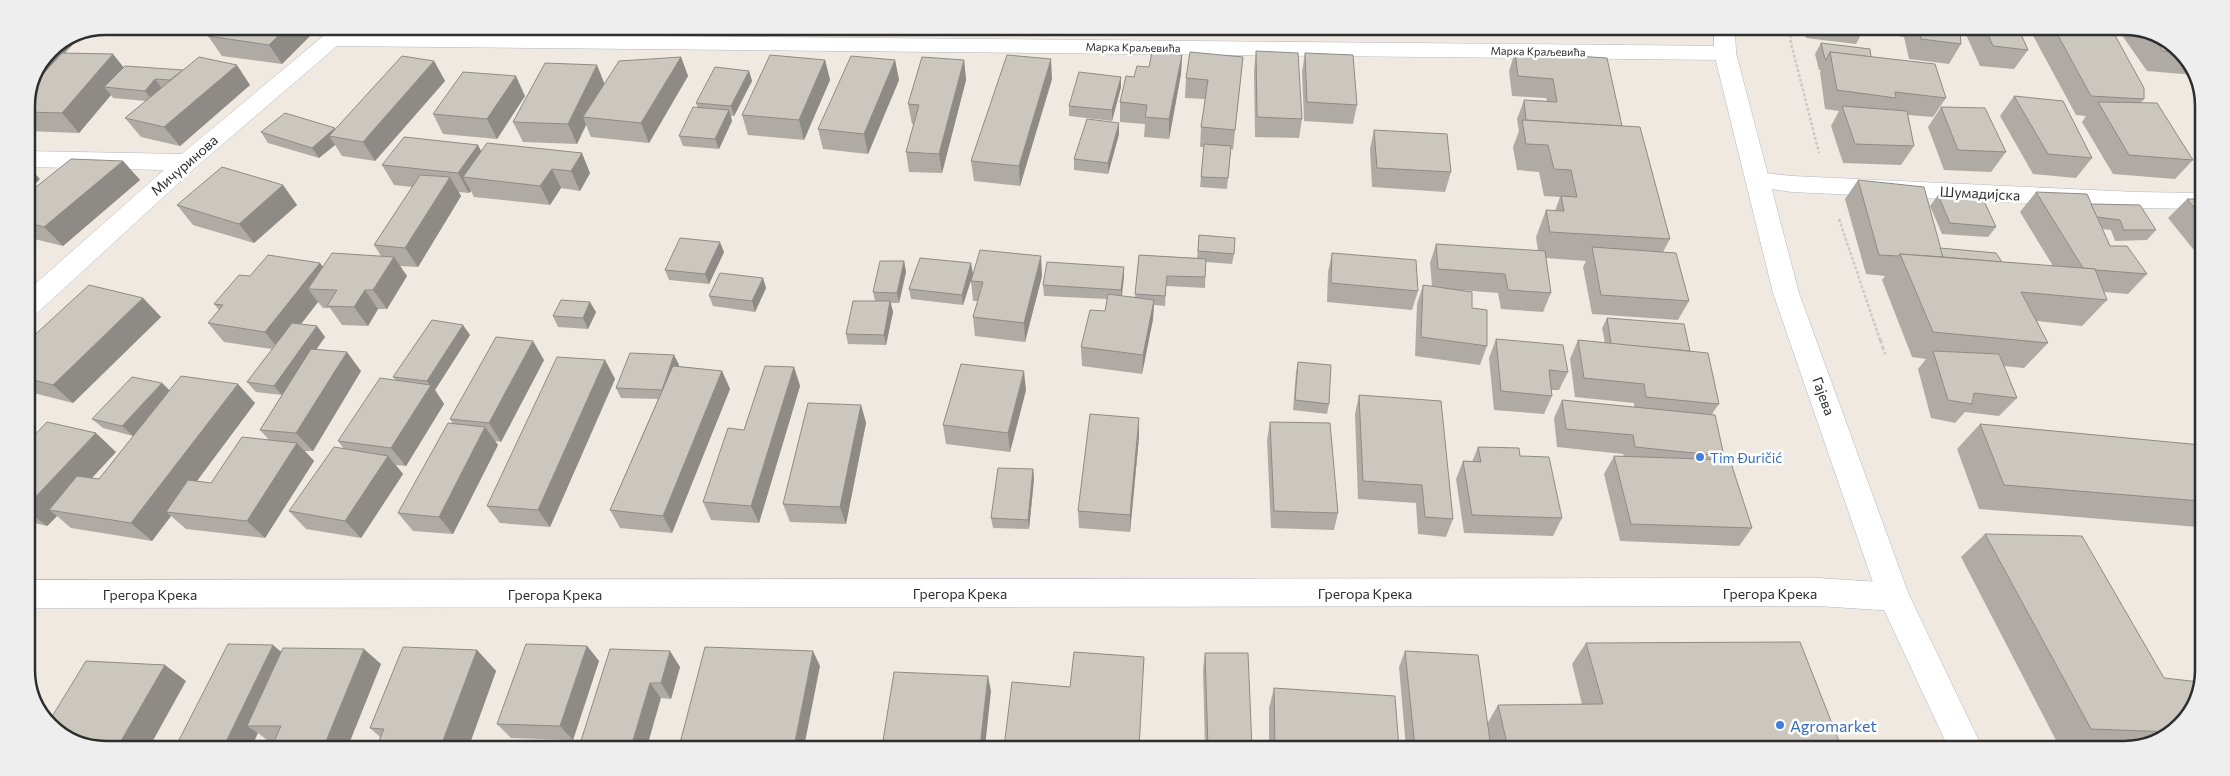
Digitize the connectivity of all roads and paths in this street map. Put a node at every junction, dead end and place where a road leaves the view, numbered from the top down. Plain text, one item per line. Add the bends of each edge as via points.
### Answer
1 (337, 35) edge
2 (686, 35) edge
3 (1725, 41) edge
4 (35, 159) edge
5 (186, 162) junction
6 (1757, 180) junction
7 (2195, 201) edge
8 (35, 300) edge
9 (35, 594) edge
10 (1894, 597) junction
11 (1962, 741) edge

1 - 5 street, Мичуринова
2 - 3 street, Марка Краљевића
3 - 6 street, Гајева
4 - 5 street
5 - 8 street, Мичуринова
6 - 7 street, Шумадијска
6 - 10 street, Гајева via 1786,293
9 - 10 street, Грегора Крека via 1818,592
10 - 11 street, Гајева

